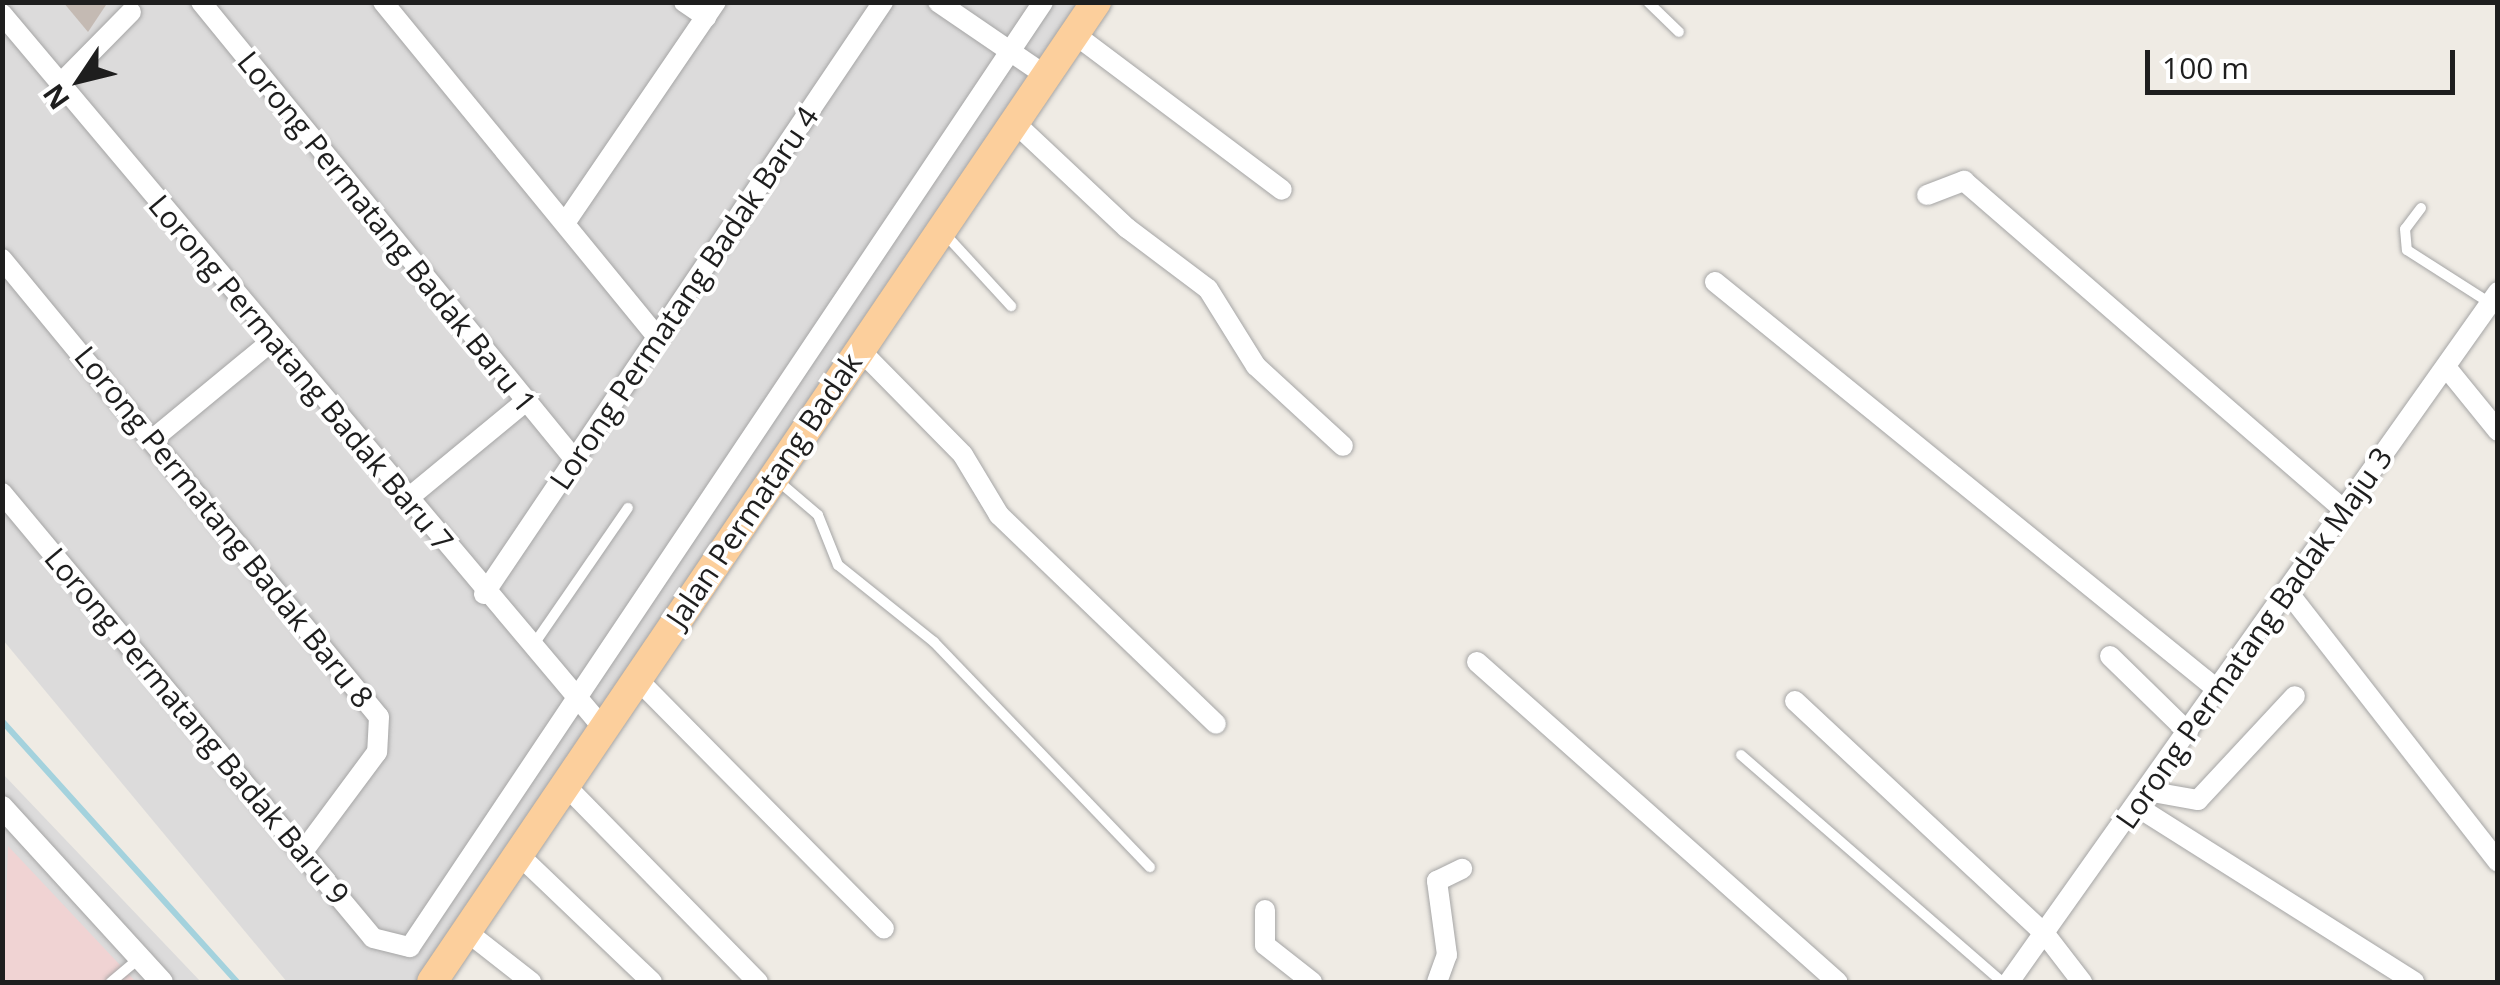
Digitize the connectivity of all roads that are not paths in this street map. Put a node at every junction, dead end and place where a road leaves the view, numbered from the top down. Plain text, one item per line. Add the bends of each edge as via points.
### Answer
1 (201, 2) edge
2 (383, 2) edge
3 (684, 2) edge
4 (884, 2) edge
5 (938, 2) edge
6 (1043, 2) edge
7 (1096, 2) edge
8 (1648, 2) edge
9 (711, 10) edge
10 (131, 12) dead end
11 (2, 14) edge
12 (1679, 32) dead end
13 (1074, 33) junction
14 (1010, 51) junction
15 (1045, 74) junction
16 (60, 84) junction
17 (1014, 122) junction
18 (1282, 190) dead end
19 (1928, 195) dead end
20 (2421, 208) dead end
21 (565, 223) junction
22 (940, 230) junction
23 (2, 259) edge
24 (1715, 282) dead end
25 (2494, 298) edge
26 (1011, 306) dead end
27 (658, 338) junction
28 (272, 340) junction
29 (859, 349) junction
30 (2446, 367) junction
31 (526, 402) junction
32 (2498, 430) edge
33 (153, 439) junction
34 (1343, 446) dead end
35 (575, 460) junction
36 (772, 477) junction
37 (2, 493) edge
38 (406, 500) junction
39 (628, 508) dead end
40 (2344, 510) junction
41 (2288, 592) junction
42 (484, 594) junction
43 (532, 648) junction
44 (2110, 656) dead end
45 (1477, 662) dead end
46 (636, 679) junction
47 (2218, 690) junction
48 (2295, 696) dead end
49 (1795, 701) dead end
50 (580, 702) junction
51 (1216, 724) dead end
52 (603, 728) junction
53 (2188, 732) junction
54 (1741, 755) dead end
55 (565, 785) junction
56 (2141, 799) junction
57 (2, 807) edge
58 (302, 853) junction
59 (518, 854) junction
60 (2498, 862) edge
61 (1150, 867) dead end
62 (1462, 868) dead end
63 (1265, 910) dead end
64 (884, 929) dead end
65 (466, 932) junction
66 (2045, 934) junction
67 (140, 958) junction
68 (111, 982) edge
69 (162, 982) edge
70 (433, 982) edge
71 (531, 982) edge
72 (652, 982) edge
73 (758, 982) edge
74 (1312, 982) edge
75 (1437, 982) edge
76 (1838, 982) edge
77 (2006, 982) edge
78 (2082, 982) edge
79 (2414, 982) edge

1 - 31 street, Lorong Permatang Badak Baru 1
2 - 21 street
3 - 9 street
4 - 27 street, Lorong Permatang Badak Baru 4
5 - 14 street
6 - 14 street
7 - 13 main road, Jalan Permatang Badak
8 - 12 lane
9 - 21 street
10 - 16 street
11 - 16 street, Lorong Permatang Badak Baru 7
13 - 15 main road, Jalan Permatang Badak
13 - 18 street
14 - 15 street
14 - 50 street
15 - 17 main road, Jalan Permatang Badak
16 - 28 street, Lorong Permatang Badak Baru 7
17 - 22 main road, Jalan Permatang Badak
17 - 34 street via 1110,214 1208,289 1271,384
19 - 40 street via 1964,181
20 - 25 lane via 2406,230 2407,250
21 - 27 street
22 - 26 lane
22 - 29 main road, Jalan Permatang Badak
23 - 33 street, Lorong Permatang Badak Baru 8
24 - 47 street
25 - 30 street, Lorong Permatang Badak Maju 3
27 - 35 street, Lorong Permatang Badak Baru 4
28 - 33 street
28 - 38 street, Lorong Permatang Badak Baru 7
29 - 36 main road, Jalan Permatang Badak
29 - 51 street via 963,455 1000,514
30 - 32 street
30 - 40 street, Lorong Permatang Badak Maju 3
31 - 35 street, Lorong Permatang Badak Baru 1
31 - 38 street
33 - 58 street, Lorong Permatang Badak Baru 8 via 384,728 377,752
35 - 42 street, Lorong Permatang Badak Baru 4
36 - 46 main road, Jalan Permatang Badak
36 - 61 lane via 818,515 838,565 934,642
37 - 58 street, Lorong Permatang Badak Baru 9
38 - 42 street, Lorong Permatang Badak Baru 7
39 - 43 lane
40 - 41 street, Lorong Permatang Badak Maju 3
41 - 47 street, Lorong Permatang Badak Maju 3
41 - 60 street
42 - 43 street, Lorong Permatang Badak Baru 7
43 - 50 street, Lorong Permatang Badak Baru 7
44 - 53 street
45 - 76 street
46 - 52 main road, Jalan Permatang Badak
46 - 64 street
47 - 53 street, Lorong Permatang Badak Maju 3
48 - 56 street via 2198,800
49 - 66 street
50 - 52 street, Lorong Permatang Badak Baru 7
50 - 58 street, Lorong Permatang Badak Baru 9 via 420,938 397,951 372,938
52 - 55 main road, Jalan Permatang Badak
53 - 56 street, Lorong Permatang Badak Maju 3
54 - 77 lane
55 - 59 main road, Jalan Permatang Badak
55 - 73 street
56 - 66 street, Lorong Permatang Badak Maju 3
56 - 79 street
57 - 67 street
59 - 65 main road, Jalan Permatang Badak
59 - 72 street
62 - 75 street via 1437,881 1447,947
63 - 74 street via 1266,945
65 - 70 main road, Jalan Permatang Badak
65 - 71 street
66 - 77 street, Lorong Permatang Badak Maju 3
66 - 78 street
67 - 68 lane
67 - 69 street

